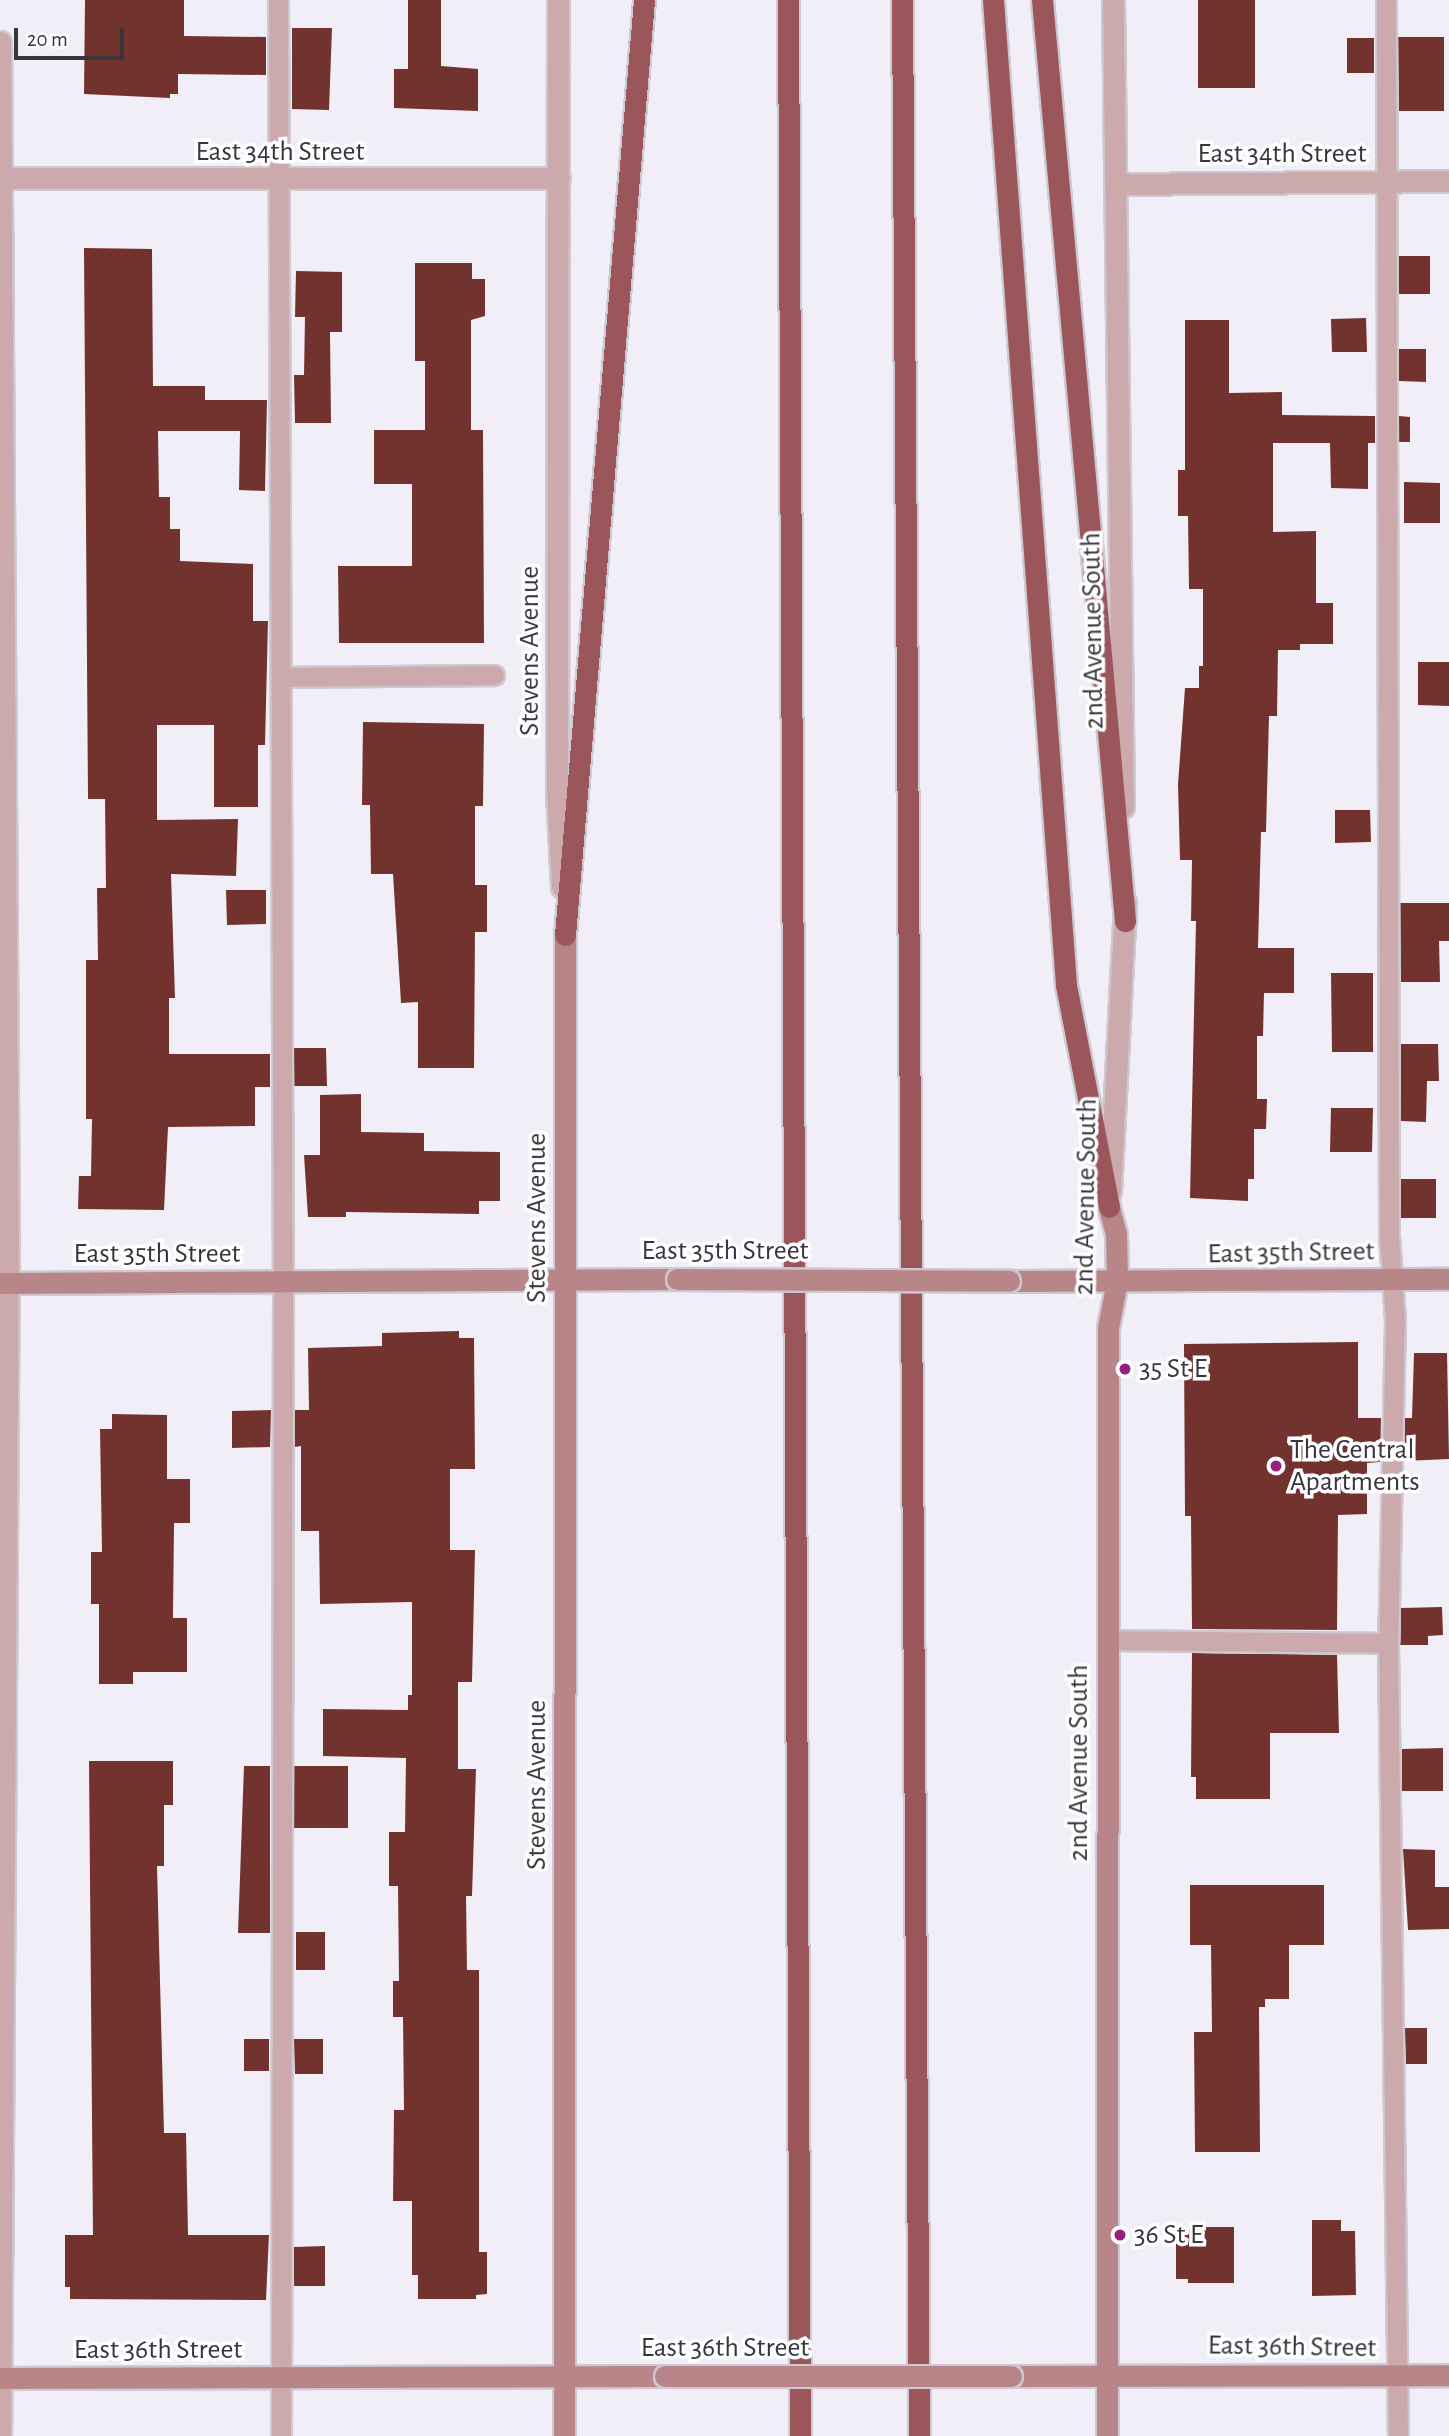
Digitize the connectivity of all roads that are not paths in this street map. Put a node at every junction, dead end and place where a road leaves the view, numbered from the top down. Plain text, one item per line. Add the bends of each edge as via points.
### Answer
1 (278, 0) edge
2 (558, 0) edge
3 (644, 0) edge
4 (788, 0) edge
5 (902, 0) edge
6 (993, 0) edge
7 (1042, 0) edge
8 (1113, 0) edge
9 (1386, 0) edge
10 (0, 42) edge
11 (0, 178) edge
12 (559, 178) junction
13 (279, 180) junction
14 (1387, 181) junction
15 (1449, 181) edge
16 (1115, 184) junction
17 (494, 675) dead end
18 (281, 677) junction
19 (1125, 921) junction
20 (565, 935) junction
21 (1109, 1208) junction
22 (565, 1278) junction
23 (1449, 1279) edge
24 (1392, 1280) junction
25 (1117, 1281) junction
26 (283, 1282) junction
27 (4, 1283) edge
28 (1107, 1640) junction
29 (1388, 1643) junction
30 (1104, 2373) junction
31 (1449, 2375) edge
32 (564, 2376) junction
33 (1398, 2376) junction
34 (0, 2378) edge
35 (281, 2378) junction
36 (0, 2436) edge
37 (281, 2436) edge
38 (564, 2436) edge
39 (800, 2436) edge
40 (919, 2436) edge
41 (1107, 2436) edge
42 (1398, 2436) edge

1 - 13 lane
2 - 12 street, Stevens Avenue
3 - 20 highway
4 - 39 highway
5 - 40 highway
6 - 21 highway via 1066,985
7 - 19 highway
8 - 16 street, 2nd Avenue South
9 - 14 lane
10 - 11 street
11 - 13 street, East 34th Street
11 - 27 street
12 - 13 street, East 34th Street
12 - 20 street, Stevens Avenue via 557,791
13 - 18 lane
14 - 15 street, East 34th Street
14 - 16 street, East 34th Street
14 - 24 lane
16 - 19 street, 2nd Avenue South
17 - 18 lane
18 - 26 lane
19 - 21 street, 2nd Avenue South
20 - 22 street, Stevens Avenue
21 - 25 street, 2nd Avenue South via 1116,1234
22 - 25 street, East 35th Street, bridge
22 - 26 street, East 35th Street
22 - 32 street, Stevens Avenue
23 - 24 street, East 35th Street
24 - 25 street, East 35th Street
24 - 29 lane
25 - 28 street, 2nd Avenue South via 1108,1328
26 - 27 street, East 35th Street
26 - 35 lane
27 - 34 street
28 - 29 lane
28 - 30 street, 2nd Avenue South
29 - 33 lane
30 - 32 street, East 36th Street, bridge
30 - 33 street, East 36th Street
30 - 41 street, 2nd Avenue South
31 - 33 street, East 36th Street
32 - 35 street, East 36th Street
32 - 38 street, Stevens Avenue
33 - 42 lane
34 - 35 street, East 36th Street
34 - 36 street
35 - 37 lane

